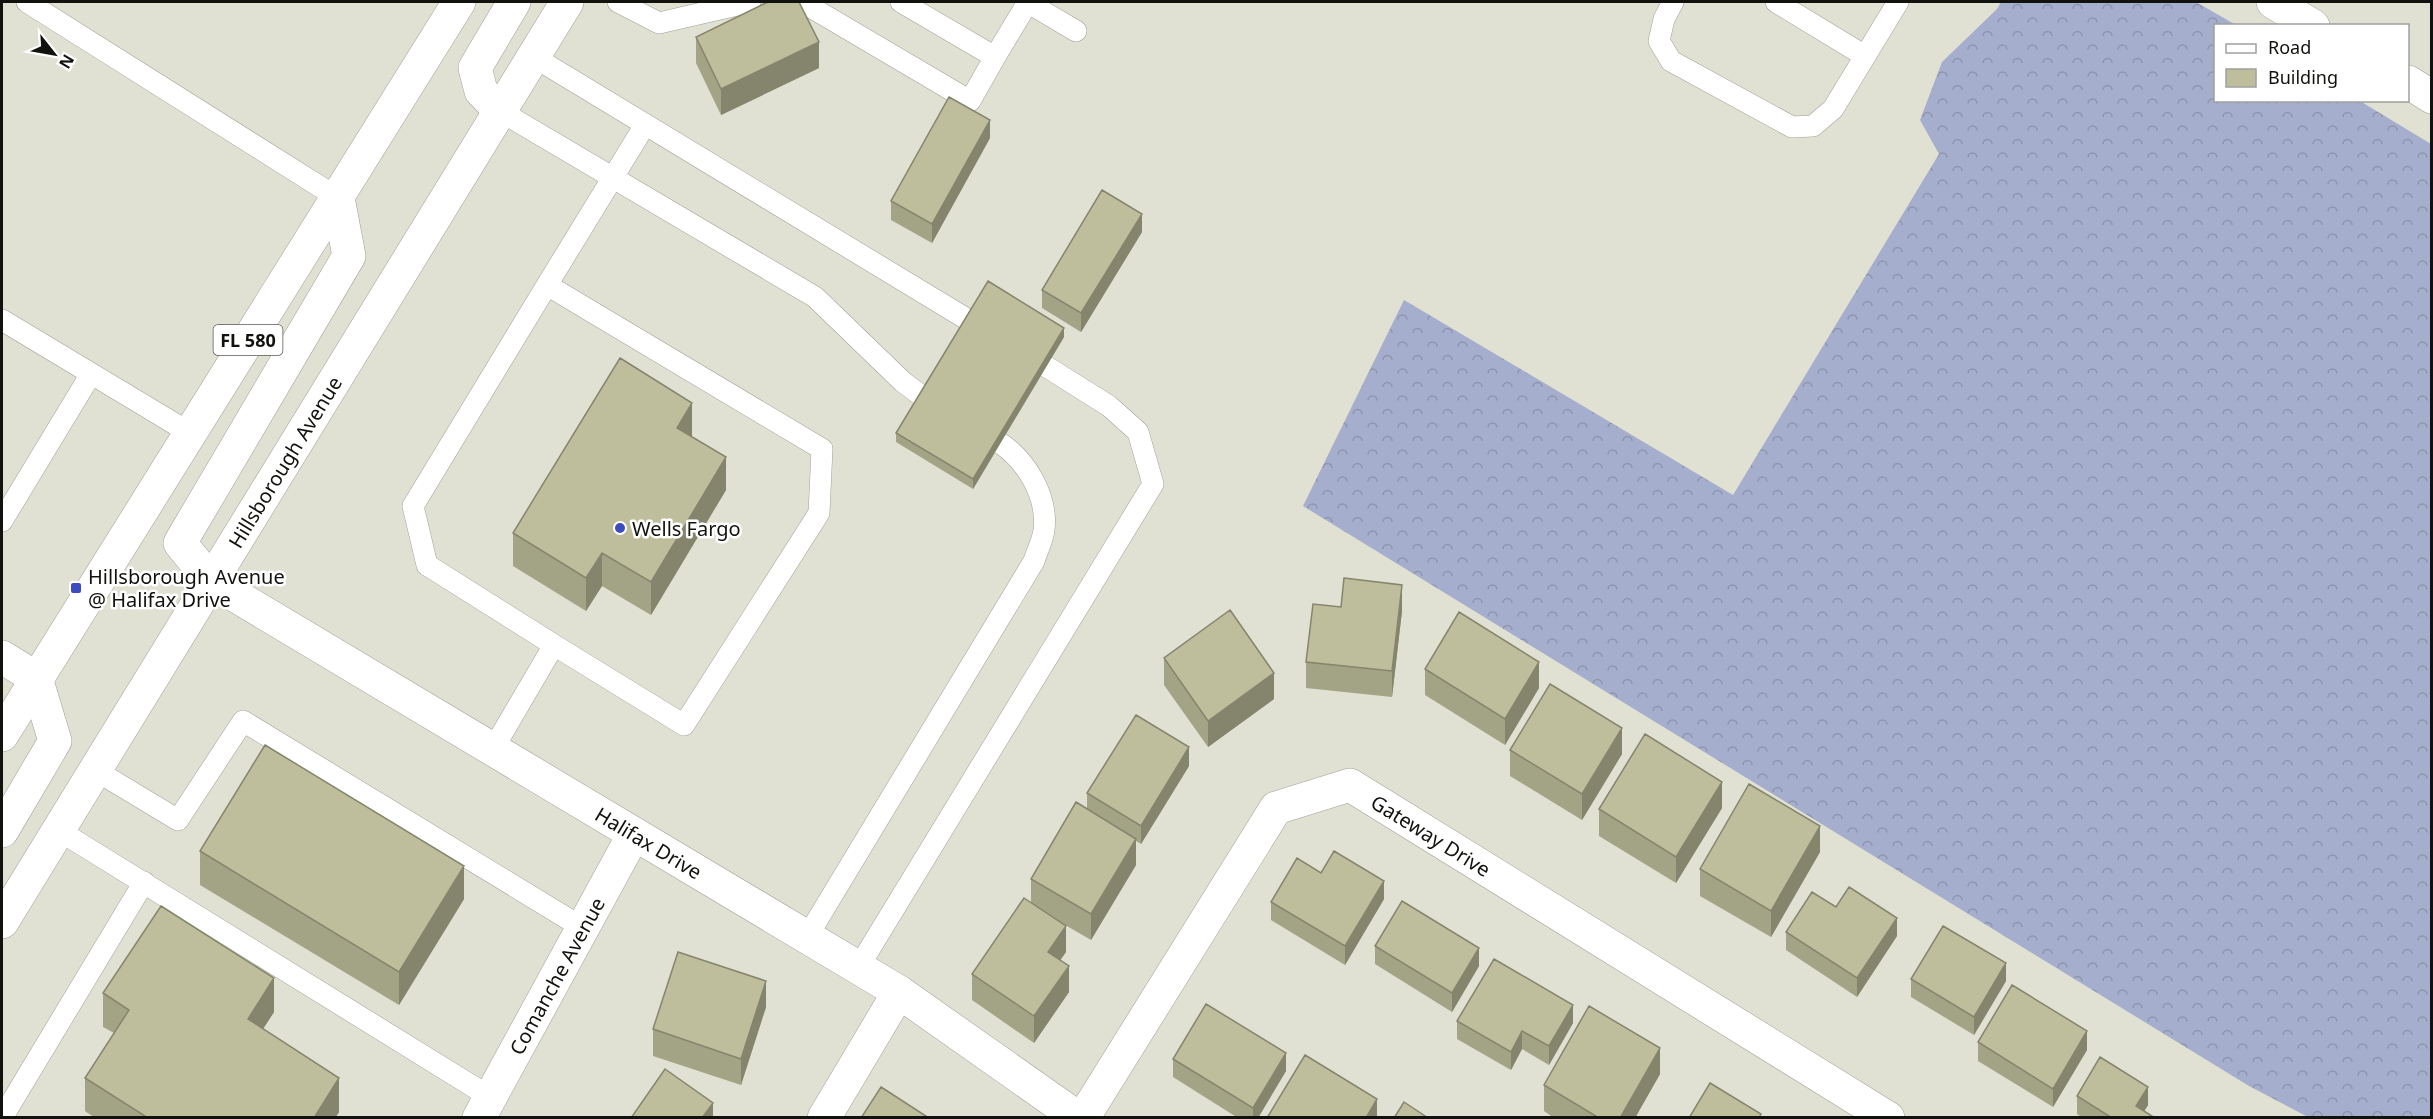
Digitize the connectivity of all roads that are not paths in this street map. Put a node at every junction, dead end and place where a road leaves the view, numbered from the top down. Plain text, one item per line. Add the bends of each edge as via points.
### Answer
1 (27, 2) edge
2 (459, 2) edge
3 (514, 2) edge
4 (567, 2) edge
5 (618, 2) edge
6 (744, 2) edge
7 (802, 2) edge
8 (901, 2) edge
9 (1028, 2) edge
10 (1673, 2) edge
11 (1776, 2) edge
12 (1898, 2) edge
13 (2273, 2) edge
14 (2310, 24) edge
15 (1076, 31) dead end
16 (1865, 56) junction
17 (534, 57) junction
18 (995, 57) junction
19 (2409, 83) edge
20 (2432, 97) edge
21 (501, 111) junction
22 (645, 125) junction
23 (614, 176) junction
24 (338, 198) junction
25 (547, 285) junction
26 (2, 320) edge
27 (970, 321) edge
28 (1047, 367) edge
29 (91, 374) junction
30 (924, 397) edge
31 (190, 433) junction
32 (1000, 443) edge
33 (2, 521) edge
34 (211, 581) junction
35 (554, 645) junction
36 (2, 657) edge
37 (36, 678) junction
38 (2, 735) edge
39 (493, 749) junction
40 (95, 770) junction
41 (58, 830) junction
42 (2, 831) edge
43 (634, 834) junction
44 (144, 882) junction
45 (2, 922) edge
46 (583, 928) junction
47 (807, 937) junction
48 (858, 968) junction
49 (899, 992) junction
50 (485, 1107) edge
51 (9, 1115) edge
52 (824, 1118) edge
53 (1078, 1118) edge
54 (1083, 1118) edge
55 (1888, 1118) edge

1 - 24 lane
2 - 24 main road, FL 580
3 - 21 main road via 475,68 481,91
4 - 17 main road, Hillsborough Avenue
5 - 6 lane via 659,23
7 - 18 lane via 970,100
8 - 18 lane
9 - 15 lane
9 - 18 lane
10 - 16 lane via 1659,41 1671,61 1792,127 1813,126 1833,110
11 - 16 lane
12 - 16 lane
13 - 14 main road
17 - 21 main road, Hillsborough Avenue
17 - 22 lane
19 - 20 main road
21 - 23 lane
21 - 34 main road, Hillsborough Avenue
22 - 23 lane
22 - 27 lane
23 - 25 lane
23 - 30 lane via 815,297 903,382
24 - 31 main road, FL 580
24 - 34 main road via 348,256 180,543
25 - 35 lane via 413,506 426,565
25 - 35 lane via 822,448 819,513 684,725
26 - 29 lane
28 - 48 lane via 1109,406 1138,432 1153,484
29 - 31 lane
29 - 33 lane
31 - 37 main road, FL 580
32 - 47 lane via 1012,451 1029,473 1045,506 1044,532 1034,561
34 - 39 main road, Halifax Drive
34 - 40 main road, Hillsborough Avenue
35 - 39 lane
36 - 37 main road
37 - 38 main road, FL 580
37 - 42 main road via 55,741
39 - 43 main road, Halifax Drive
40 - 41 main road, Hillsborough Avenue
40 - 46 lane via 178,820 243,721
41 - 44 lane
41 - 45 main road, Hillsborough Avenue
43 - 46 main road, Comanche Avenue
43 - 47 main road, Halifax Drive
44 - 50 lane
44 - 51 lane
46 - 50 main road, Comanche Avenue
47 - 48 main road, Halifax Drive
48 - 49 main road, Halifax Drive
49 - 52 main road
49 - 53 main road, Halifax Drive
54 - 55 main road, Gateway Drive via 1276,808 1350,785

